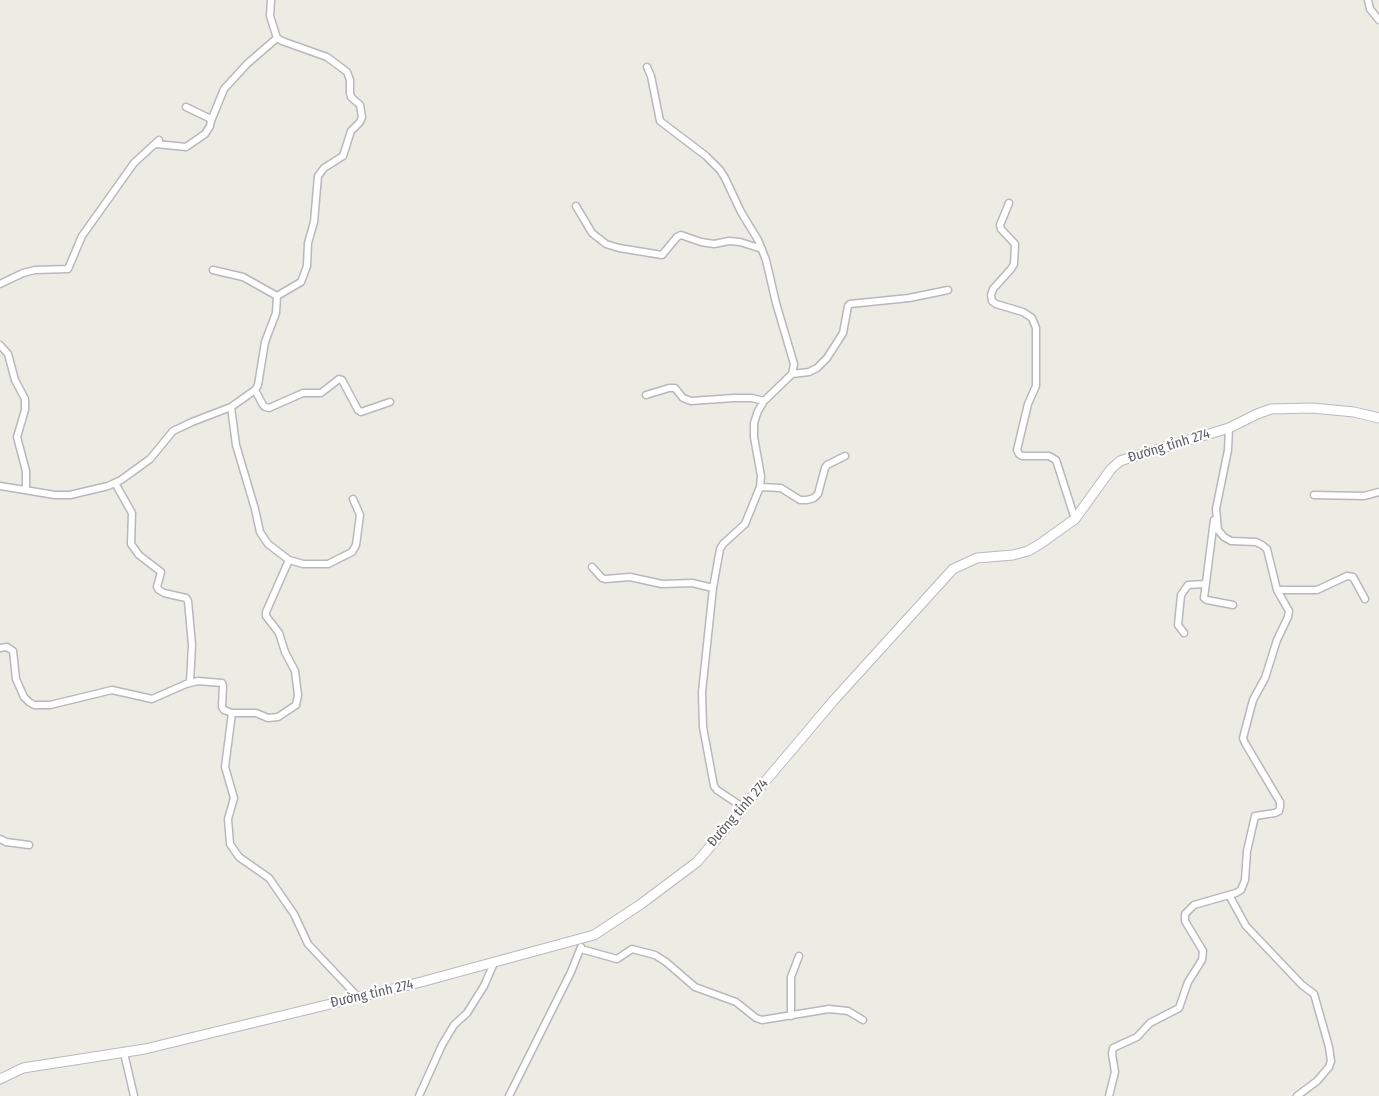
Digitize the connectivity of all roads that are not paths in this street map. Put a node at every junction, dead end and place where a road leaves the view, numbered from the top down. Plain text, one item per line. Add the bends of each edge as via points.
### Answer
1 (271, 0) edge
2 (1368, 0) edge
3 (1379, 20) edge
4 (277, 38) junction
5 (647, 67) dead end
6 (186, 107) dead end
7 (211, 121) junction
8 (1009, 203) dead end
9 (576, 206) dead end
10 (762, 249) junction
11 (213, 270) dead end
12 (0, 284) edge
13 (948, 290) dead end
14 (277, 296) junction
15 (0, 345) edge
16 (792, 374) junction
17 (255, 390) junction
18 (646, 395) dead end
19 (764, 401) junction
20 (390, 402) dead end
21 (231, 407) junction
22 (1379, 418) edge
23 (1229, 428) junction
24 (845, 456) dead end
25 (115, 484) junction
26 (0, 486) edge
27 (760, 487) junction
28 (26, 490) junction
29 (1379, 492) edge
30 (1314, 495) dead end
31 (353, 500) dead end
32 (1216, 509) junction
33 (1075, 519) junction
34 (289, 560) junction
35 (592, 567) dead end
36 (1204, 584) junction
37 (714, 588) junction
38 (1276, 590) junction
39 (1365, 598) dead end
40 (1233, 605) dead end
41 (1184, 633) dead end
42 (0, 648) edge
43 (190, 682) junction
44 (232, 713) junction
45 (744, 808) junction
46 (0, 839) edge
47 (29, 845) dead end
48 (1229, 895) junction
49 (578, 939) junction
50 (581, 949) junction
51 (799, 956) dead end
52 (494, 963) junction
53 (358, 997) junction
54 (791, 1016) junction
55 (863, 1020) dead end
56 (124, 1053) junction
57 (0, 1079) edge
58 (134, 1096) edge
59 (419, 1096) edge
60 (509, 1096) edge
61 (1109, 1096) edge
62 (1297, 1096) edge

1 - 4 street via 270,16
2 - 3 street via 1370,9
4 - 7 street via 224,89
4 - 14 street via 327,57 347,72 350,93 360,105 362,117 350,132 343,156 318,176 304,278
5 - 10 street via 660,121 720,170
6 - 7 street
7 - 12 street via 205,134 186,147 157,142 134,163 82,236 68,269 35,270
8 - 33 street via 1000,225 1015,244 1014,264 993,289 992,301 1023,312 1032,318 1036,328 1036,386 1016,450 1022,456 1049,456 1056,460
9 - 10 street via 592,233 606,244 619,248 662,255 681,235 701,242 740,242
10 - 16 street via 794,364
11 - 14 street via 243,277
13 - 16 street via 850,304 843,333 827,358 809,372
14 - 17 street via 276,313 264,342
15 - 28 street via 8,354 15,380 25,399 17,437 26,471
16 - 19 street
17 - 20 street via 265,408 269,408 303,393 321,393 339,379 361,412
17 - 21 street
18 - 19 street via 675,388 691,402 734,398
19 - 27 street via 754,423
21 - 25 street via 173,431 150,458
21 - 34 street via 236,445 260,532 268,544
22 - 23 main road, Đường tỉnh 274 via 1354,412 1285,408 1271,409
23 - 32 street via 1229,444
23 - 33 main road, Đường tỉnh 274 via 1120,461
24 - 27 street via 827,465 814,498 800,500 781,488
25 - 28 street via 70,495
25 - 43 street via 132,513 131,544 139,555 161,572 157,587 164,594 188,601 192,645
26 - 28 street
27 - 37 street via 745,524 720,549
29 - 30 street via 1364,496
31 - 34 street via 360,515 352,552 323,565
32 - 36 street
32 - 38 street via 1218,530 1224,537 1231,541 1256,542 1267,550
33 - 45 main road, Đường tỉnh 274 via 1028,551 977,558 953,569 834,700
34 - 44 street via 266,616 279,633 286,656 294,667 298,695 296,705 273,719 251,712
35 - 37 street via 605,579 630,577 662,584 692,583
36 - 40 street via 1206,600
36 - 41 street via 1188,585 1181,595 1178,625
37 - 45 street via 702,692 702,727 714,786
38 - 39 street via 1317,590 1347,576 1353,577
38 - 48 street via 1287,606 1288,617 1265,678 1253,700 1243,738 1280,807 1276,813 1255,816 1244,885
42 - 43 street via 7,647 12,651 16,680 24,697 34,705 50,705 112,690 152,699
43 - 44 street via 222,684 222,707
44 - 53 street via 225,767 234,798 228,819 230,844 239,857 269,878 294,914 308,944
45 - 49 main road, Đường tỉnh 274 via 690,868 604,930
46 - 47 street
48 - 61 street via 1194,905 1185,914 1185,921 1203,951 1202,960 1188,982 1179,1008 1150,1023 1137,1037 1113,1048 1115,1072
48 - 62 street via 1246,926 1314,994 1331,1061 1317,1081
49 - 50 street
49 - 52 main road, Đường tỉnh 274
50 - 54 street via 617,958 628,950 636,949 661,958 695,987 736,1002 756,1018 767,1020
50 - 60 street
51 - 54 street via 791,977
52 - 53 main road, Đường tỉnh 274
52 - 59 street via 480,992 442,1045
53 - 56 main road, Đường tỉnh 274
54 - 55 street via 829,1009 848,1011
56 - 57 main road, Đường tỉnh 274 via 23,1068
56 - 58 street

